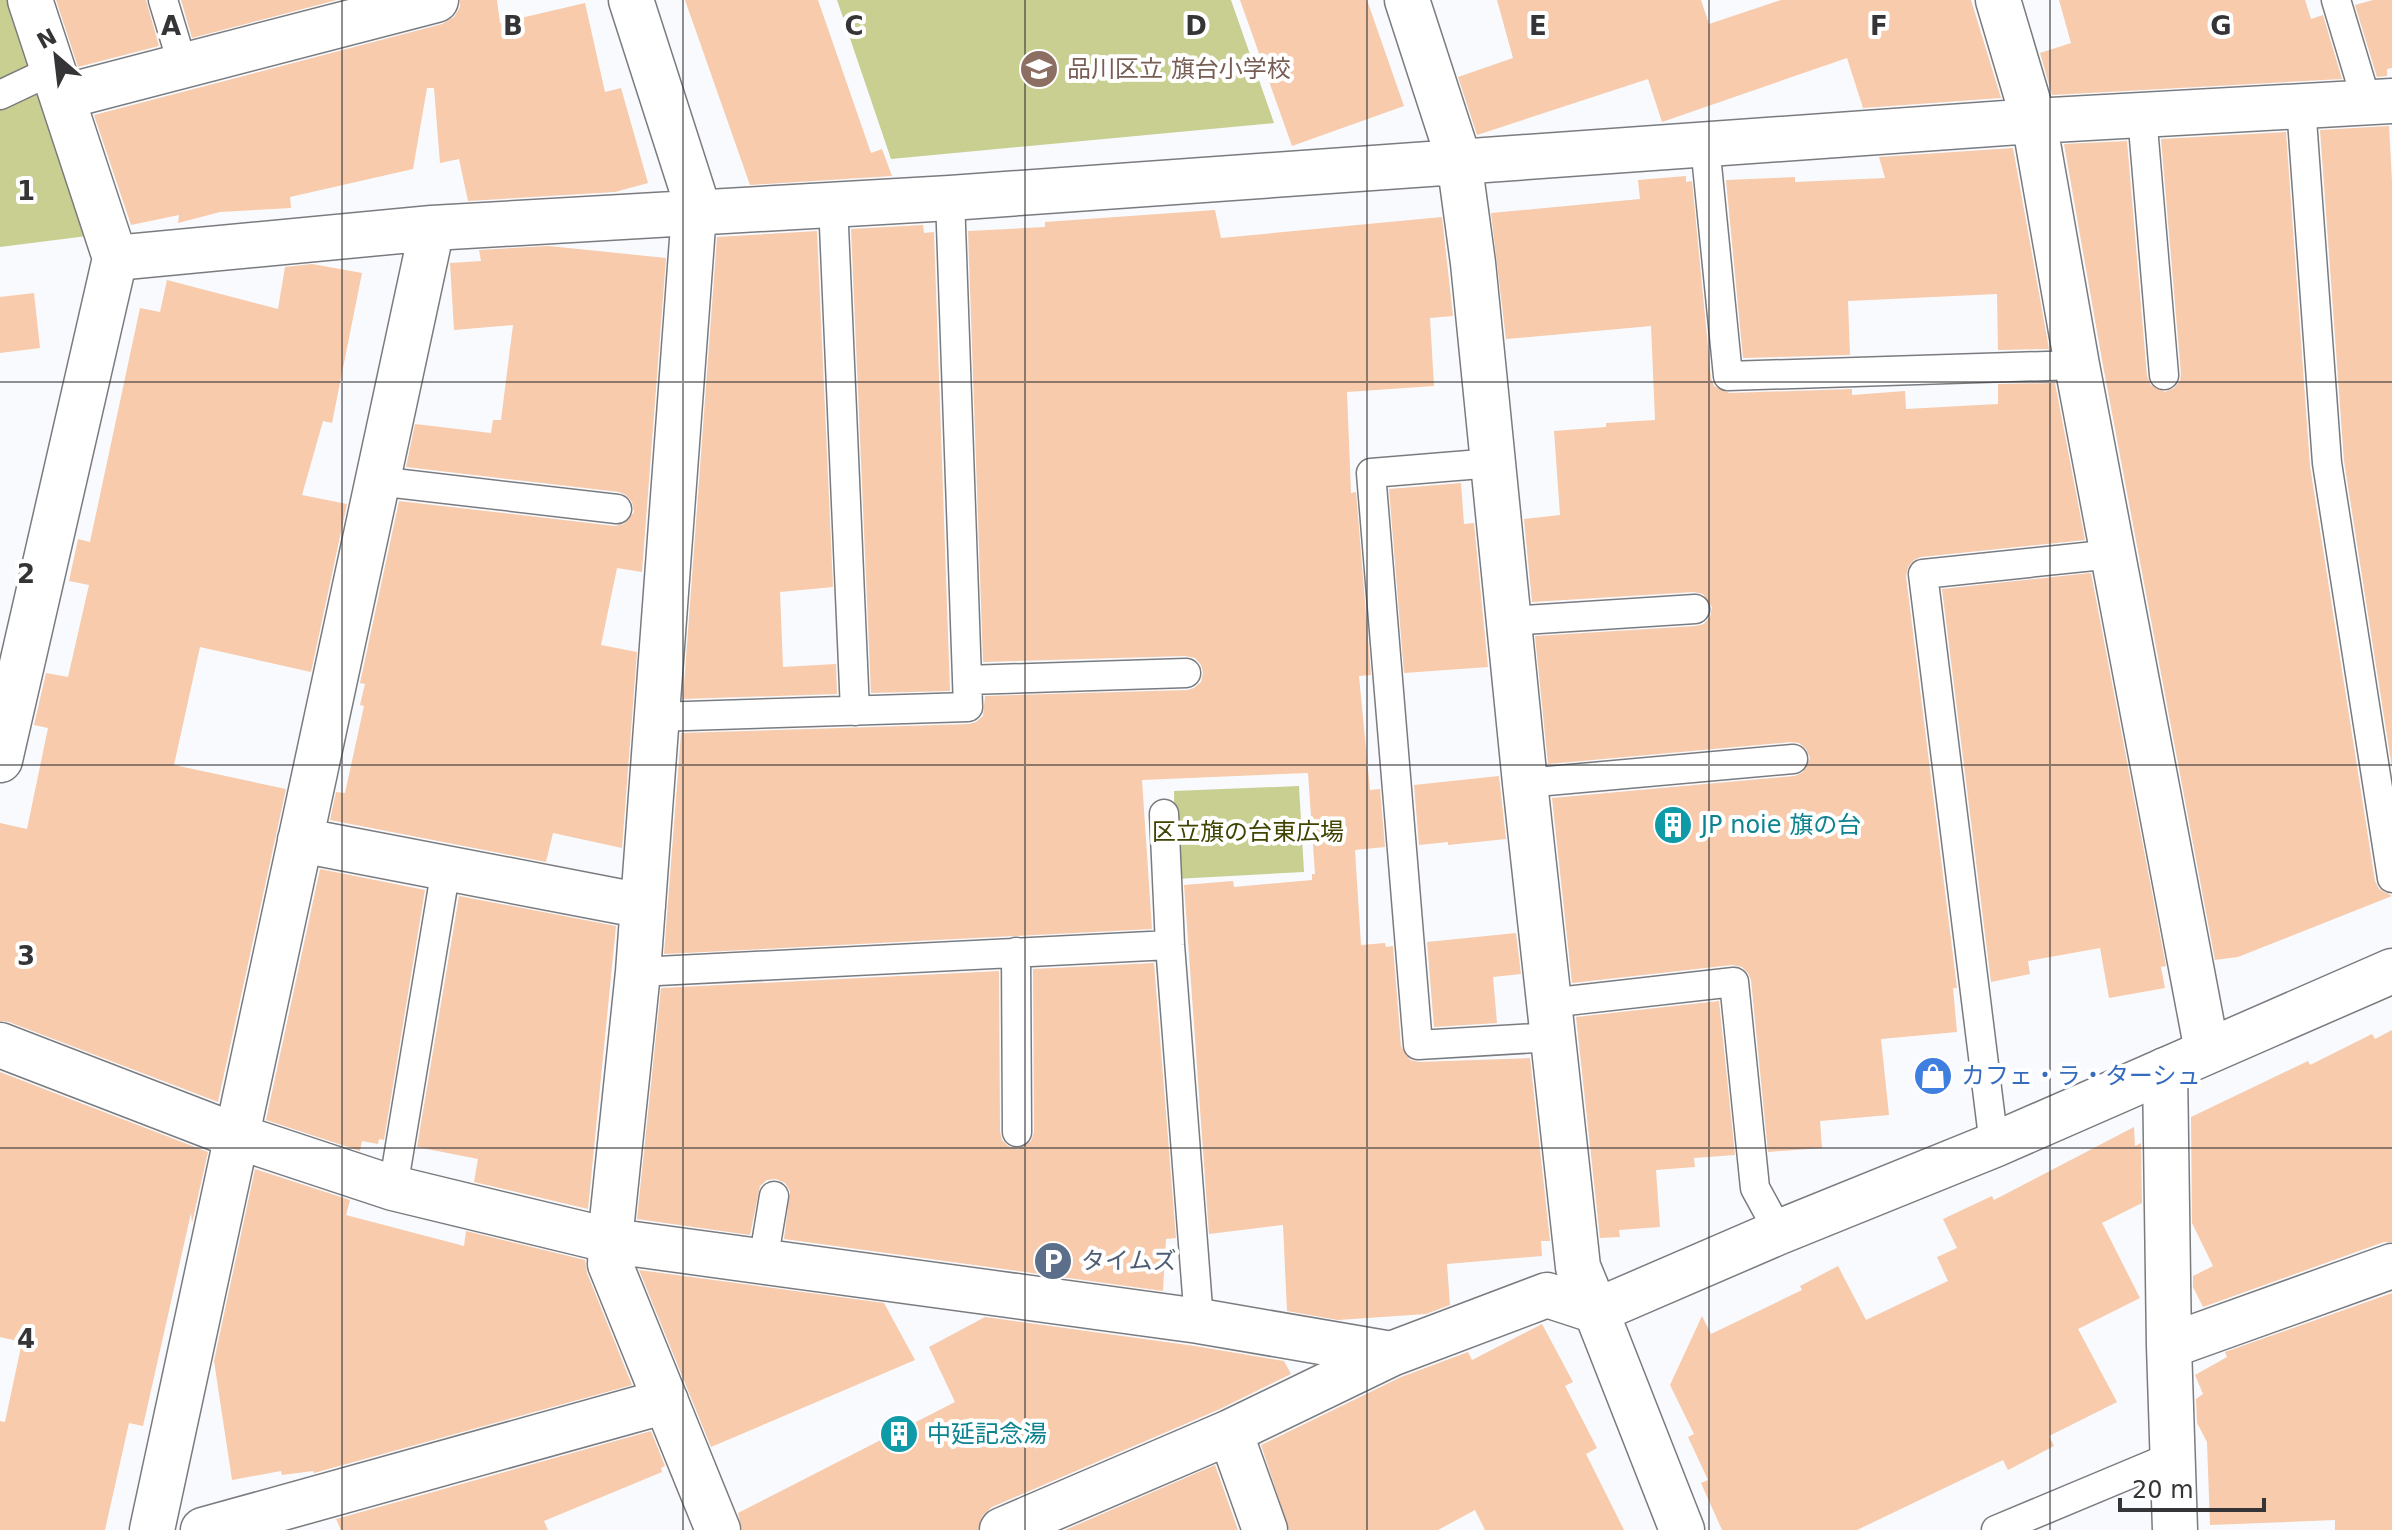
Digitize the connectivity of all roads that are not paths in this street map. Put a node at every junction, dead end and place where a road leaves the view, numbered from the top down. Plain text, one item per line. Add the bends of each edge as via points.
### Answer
1 (30, 0) edge
2 (163, 0) edge
3 (436, 0) edge
4 (631, 0) edge
5 (1407, 0) edge
6 (1998, 0) edge
7 (2336, 0) edge
8 (183, 66) junction
9 (58, 84) junction
10 (0, 95) edge
11 (2380, 102) edge
12 (2301, 106) junction
13 (2142, 115) junction
14 (2034, 121) junction
15 (1705, 145) junction
16 (1459, 160) junction
17 (950, 198) junction
18 (833, 203) junction
19 (693, 215) junction
20 (432, 228) junction
21 (115, 258) junction
22 (2077, 365) junction
23 (2164, 375) dead end
24 (1493, 463) junction
25 (377, 481) junction
26 (617, 509) dead end
27 (2113, 554) junction
28 (1695, 609) dead end
29 (1508, 621) junction
30 (1186, 673) dead end
31 (967, 680) junction
32 (855, 711) junction
33 (656, 717) junction
34 (1793, 759) dead end
35 (0, 760) edge
36 (1525, 783) junction
37 (1164, 814) dead end
38 (300, 840) junction
39 (446, 868) junction
40 (2392, 878) edge
41 (643, 906) junction
42 (1170, 945) junction
43 (1016, 952) junction
44 (2392, 971) edge
45 (638, 972) junction
46 (1551, 1020) junction
47 (0, 1045) edge
48 (2207, 1051) junction
49 (2165, 1070) junction
50 (1017, 1132) dead end
51 (236, 1136) junction
52 (1994, 1145) junction
53 (393, 1188) junction
54 (774, 1196) dead end
55 (1779, 1232) junction
56 (612, 1241) junction
57 (763, 1262) junction
58 (2392, 1266) edge
59 (1596, 1311) junction
60 (1199, 1321) junction
61 (2169, 1346) junction
62 (1391, 1354) junction
63 (666, 1401) junction
64 (1230, 1432) junction
65 (2173, 1456) junction
66 (152, 1530) edge
67 (203, 1530) edge
68 (718, 1530) edge
69 (1002, 1530) edge
70 (1265, 1530) edge
71 (1682, 1530) edge
72 (1996, 1530) edge
73 (2175, 1530) edge

1 - 9 street
2 - 8 lane
3 - 8 street
4 - 19 street via 695,199
5 - 16 street
6 - 14 street
7 - 11 lane
8 - 9 street
9 - 10 lane
9 - 21 street
11 - 12 street
12 - 13 street
12 - 40 lane via 2327,463
13 - 14 street
13 - 23 lane
14 - 15 street
14 - 22 street
15 - 16 street
15 - 22 lane via 1728,376
16 - 17 street
16 - 24 street
17 - 18 street
17 - 31 lane
18 - 19 street
18 - 32 lane
19 - 20 street
19 - 33 street
20 - 21 street
20 - 25 street
21 - 35 street
22 - 27 street
24 - 29 street
24 - 46 lane via 1371,473 1418,1045
25 - 26 lane
25 - 38 street
27 - 48 street
27 - 52 lane via 1923,574
28 - 29 lane
29 - 36 street
30 - 31 lane
31 - 32 lane via 968,707
32 - 33 lane
33 - 41 street
34 - 36 lane
36 - 46 street
37 - 42 lane
38 - 39 street
38 - 51 street
39 - 41 street
39 - 53 lane
41 - 45 street
42 - 43 lane
42 - 60 lane
43 - 45 lane
43 - 50 lane
44 - 48 street
45 - 56 street
46 - 55 lane via 1734,982 1755,1188
46 - 59 street via 1578,1267
47 - 51 street
48 - 49 street
49 - 52 street
49 - 61 street
51 - 53 street
51 - 66 street
52 - 55 street
53 - 56 street
54 - 57 lane
55 - 59 street
56 - 57 street
56 - 63 street via 610,1264
57 - 60 street
58 - 61 street
59 - 62 street via 1547,1295
59 - 71 street
60 - 62 street
61 - 65 street
62 - 64 street
63 - 67 street
63 - 68 street
64 - 69 street
64 - 70 street
65 - 72 lane
65 - 73 street

